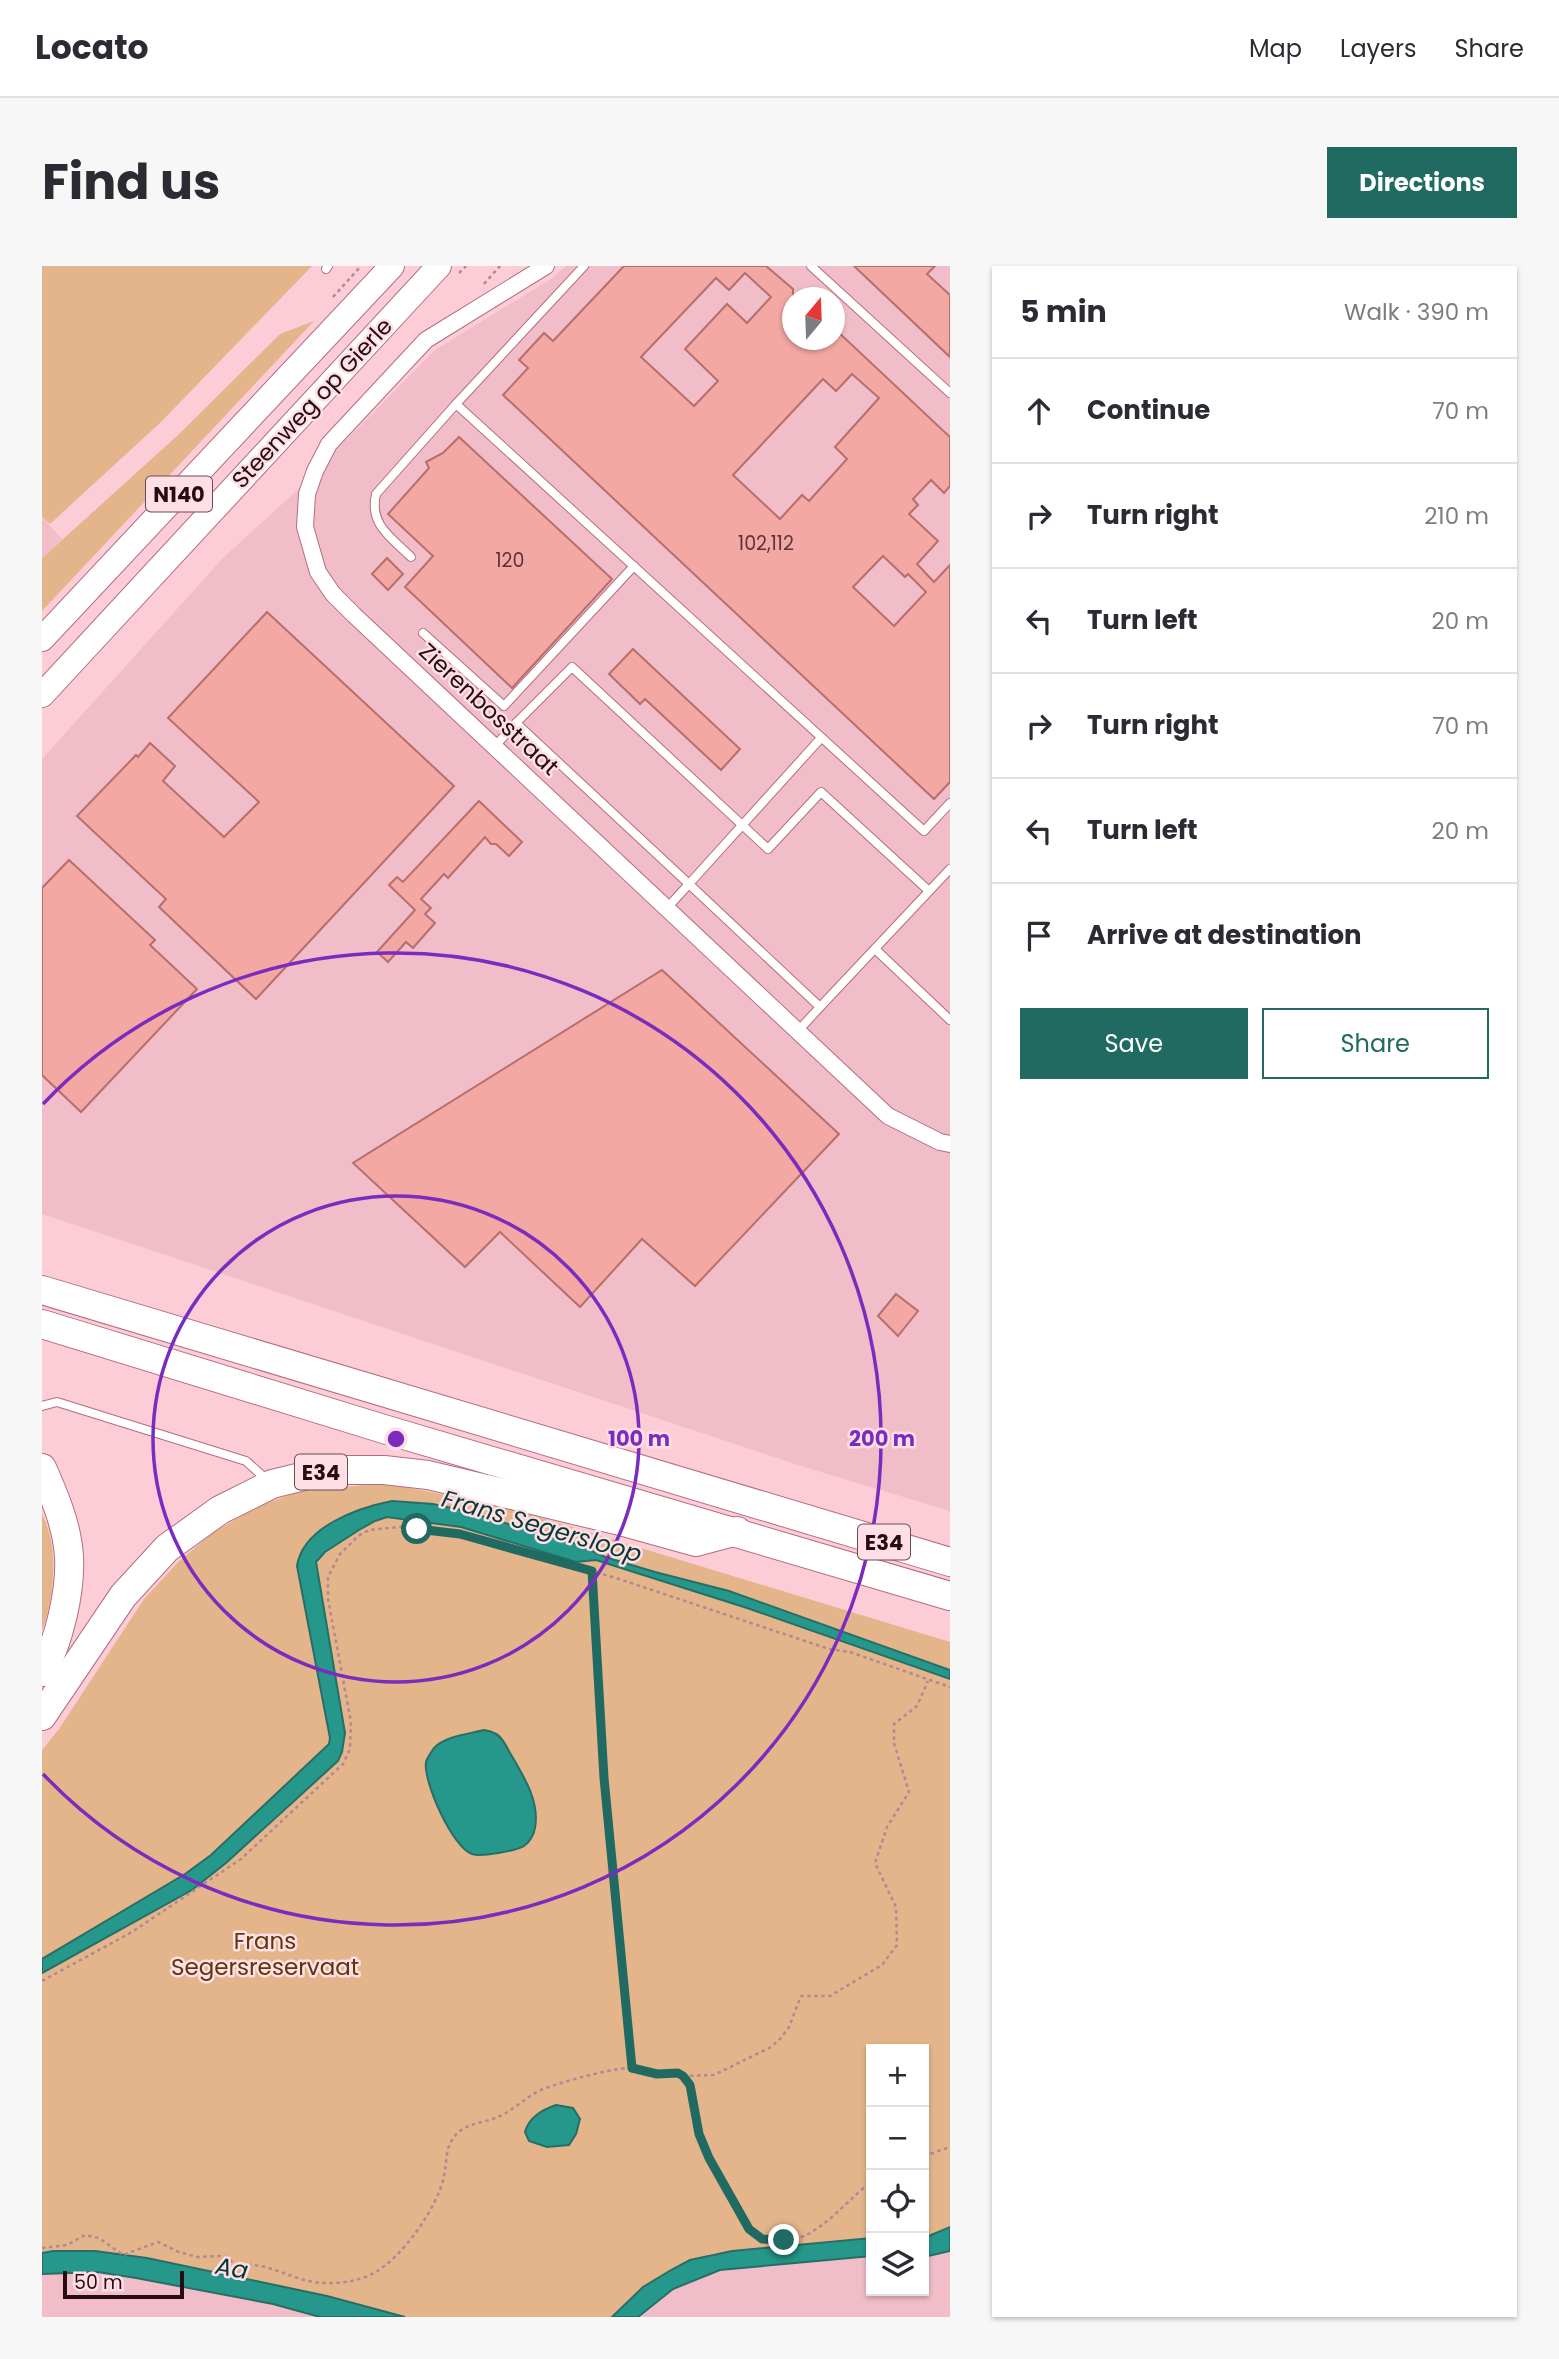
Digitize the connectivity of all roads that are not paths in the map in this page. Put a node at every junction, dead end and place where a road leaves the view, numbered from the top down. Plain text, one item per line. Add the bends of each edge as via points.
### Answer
1 (392, 266) edge
2 (439, 266) edge
3 (547, 266) edge
4 (584, 266) edge
5 (811, 266) edge
6 (529, 272) edge
7 (950, 393) edge
8 (456, 404) junction
9 (411, 558) dead end
10 (634, 566) junction
11 (423, 633) dead end
12 (42, 639) edge
13 (42, 695) edge
14 (516, 723) junction
15 (821, 738) junction
16 (495, 746) junction
17 (950, 803) edge
18 (742, 826) junction
19 (950, 869) edge
20 (689, 884) junction
21 (929, 891) junction
22 (667, 908) junction
23 (875, 949) junction
24 (820, 1007) junction
25 (950, 1020) edge
26 (798, 1031) junction
27 (950, 1144) edge
28 (42, 1290) edge
29 (42, 1324) edge
30 (42, 1406) edge
31 (42, 1468) edge
32 (272, 1484) junction
33 (737, 1531) junction
34 (950, 1562) edge
35 (950, 1596) edge
36 (42, 1672) edge
37 (42, 1716) edge

1 - 12 main road, Steenweg op Gierle / N140
2 - 13 main road, Steenweg op Gierle / N140
3 - 6 street, Zierenbosstraat
4 - 8 lane
5 - 7 lane
6 - 16 street, Zierenbosstraat via 415,350 329,444 307,494 305,516 309,548 333,594
8 - 9 lane via 376,494 375,518
8 - 10 lane
10 - 11 lane via 504,706
10 - 15 lane
14 - 16 lane
14 - 18 lane via 572,667
14 - 20 lane
15 - 17 lane via 924,831
15 - 18 lane
16 - 22 street, Zierenbosstraat
18 - 20 lane
18 - 21 lane via 768,849 821,792
19 - 21 lane
20 - 22 lane
20 - 24 lane
21 - 23 lane
22 - 26 street, Zierenbosstraat
23 - 24 lane
23 - 25 lane
24 - 26 lane
26 - 27 street, Zierenbosstraat via 888,1116
28 - 34 highway, E34
29 - 33 highway, E34
30 - 32 lane, E34 via 57,1402 246,1461
31 - 36 highway via 58,1502 69,1556 65,1605 53,1653
32 - 33 highway, E34 via 330,1470 384,1470 428,1475 696,1542
32 - 37 highway, E34 via 220,1510 167,1548 123,1596
33 - 35 highway, E34

